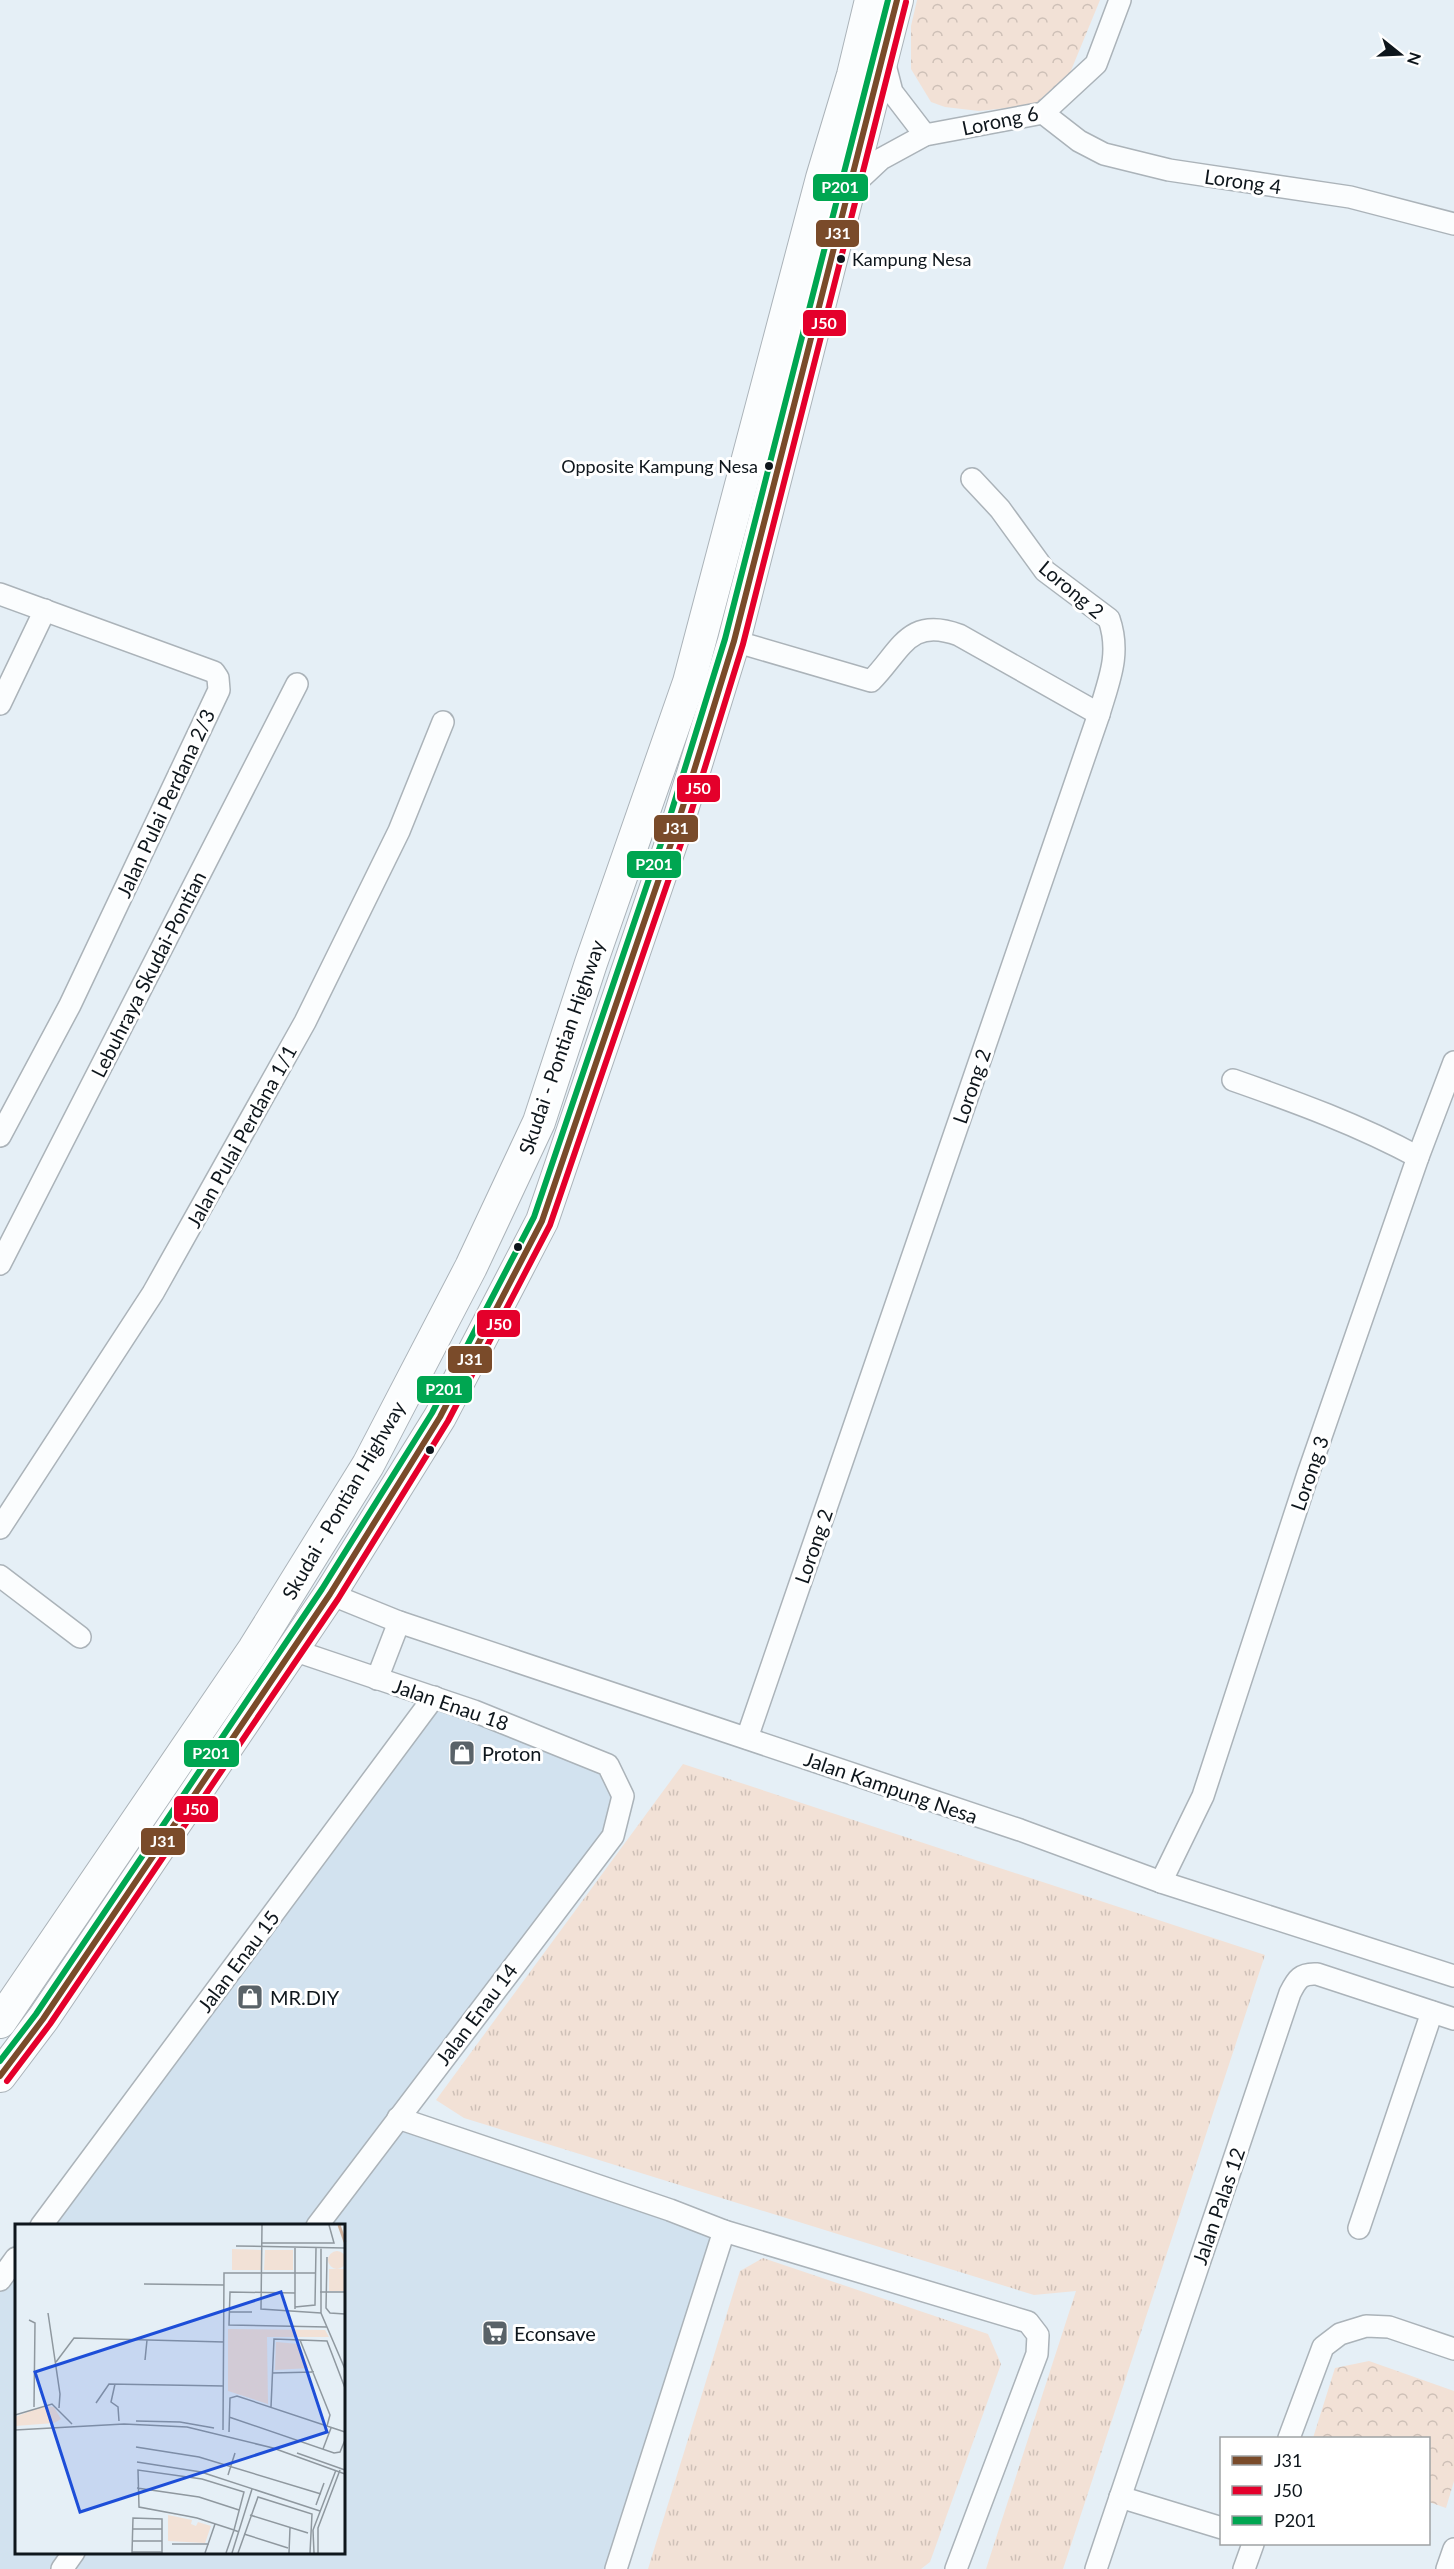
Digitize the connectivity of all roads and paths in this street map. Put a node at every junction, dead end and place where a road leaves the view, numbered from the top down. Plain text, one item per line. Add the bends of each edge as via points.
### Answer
1 (871, 0) edge
2 (897, 0) edge
3 (1120, 0) edge
4 (882, 56) junction
5 (1043, 113) junction
6 (925, 135) junction
7 (846, 191) junction
8 (1454, 224) edge
9 (972, 479) dead end
10 (0, 594) edge
11 (45, 610) junction
12 (734, 640) junction
13 (297, 684) dead end
14 (0, 704) edge
15 (1099, 714) junction
16 (443, 722) dead end
17 (1454, 1062) edge
18 (1233, 1080) dead end
19 (0, 1136) edge
20 (1418, 1157) junction
21 (0, 1264) edge
22 (0, 1528) edge
23 (0, 1576) edge
24 (330, 1594) junction
25 (399, 1622) junction
26 (80, 1637) dead end
27 (293, 1650) junction
28 (377, 1679) junction
29 (434, 1696) junction
30 (747, 1738) junction
31 (623, 1796) joint
32 (1161, 1882) junction
33 (1454, 1976) edge
34 (1432, 2012) junction
35 (1454, 2019) edge
36 (0, 2022) edge
37 (0, 2076) edge
38 (398, 2118) junction
39 (42, 2224) edge
40 (318, 2224) edge
41 (1359, 2228) dead end
42 (724, 2231) junction
43 (15, 2259) edge
44 (0, 2280) edge
45 (1454, 2349) edge
46 (1289, 2437) edge
47 (1120, 2497) junction
48 (1220, 2528) edge
49 (1253, 2545) edge
50 (1454, 2549) edge
51 (73, 2554) edge
52 (62, 2569) edge
53 (616, 2569) edge
54 (956, 2569) edge
55 (1096, 2569) edge
56 (1244, 2569) edge
57 (1447, 2569) edge

1 - 36 highway, Skudai - Pontian Highway via 689,682 539,1122 471,1267 368,1465 254,1649
2 - 4 highway, Skudai - Pontian Highway
3 - 5 street, Lorong 6 via 1096,64
4 - 6 street via 892,92
4 - 7 highway, Skudai - Pontian Highway
5 - 6 street, Lorong 6
5 - 8 street, Lorong 4 via 1079,141 1104,154 1169,170 1350,197
6 - 7 street, Lorong 6 via 881,159
7 - 12 highway, Skudai - Pontian Highway
9 - 15 street, Lorong 2 via 1045,572 1109,619 1115,661
10 - 11 street, Jalan Pulai Perdana 2/3
11 - 14 street
11 - 19 street, Jalan Pulai Perdana 2/3 via 214,672 219,690 70,1005
12 - 15 street via 871,681 907,637 926,629 942,628
12 - 24 highway, Skudai - Pontian Highway via 668,852 542,1221 440,1417
13 - 21 street, Lebuhraya Skudai-Pontian
15 - 30 street, Lorong 2
16 - 22 street, Jalan Pulai Perdana 1/1 via 399,831 305,1022 153,1293
17 - 20 street, Lorong 3
18 - 20 street via 1307,1106
20 - 32 street, Lorong 3 via 1308,1474 1203,1796
23 - 26 street
24 - 25 street, Jalan Kampung Nesa
24 - 27 highway, Skudai - Pontian Highway
25 - 28 street
25 - 30 street, Jalan Kampung Nesa
27 - 28 street, Jalan Enau 18
27 - 37 highway, Skudai - Pontian Highway via 43,2019
28 - 29 street, Jalan Enau 18
29 - 31 street, Jalan Enau 18 via 608,1765
29 - 39 street, Jalan Enau 15
30 - 32 street, Jalan Kampung Nesa
31 - 38 street, Jalan Enau 14 via 613,1836
32 - 33 street, Jalan Kampung Nesa
34 - 35 street, Jalan Palas 12
34 - 41 street
34 - 47 street, Jalan Palas 12 via 1317,1974 1307,1973 1298,1978
38 - 40 street, Jalan Enau 14
38 - 42 street
42 - 53 street
42 - 54 street via 1028,2322 1038,2336 1037,2354
43 - 44 street
45 - 46 street via 1389,2327 1366,2326 1340,2334 1323,2347
47 - 48 street
47 - 55 street, Jalan Palas 12
49 - 56 street
50 - 57 street
51 - 52 street

